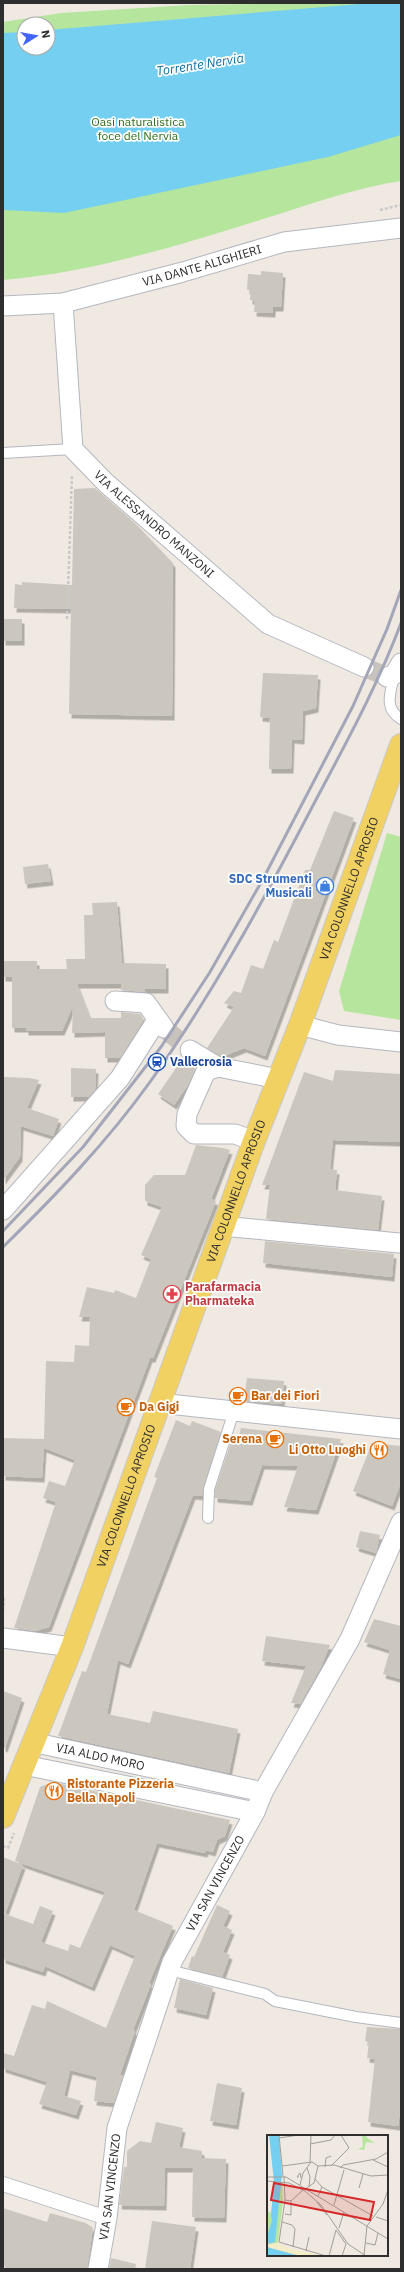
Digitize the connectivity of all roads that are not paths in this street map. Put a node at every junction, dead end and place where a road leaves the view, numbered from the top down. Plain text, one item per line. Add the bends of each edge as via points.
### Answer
1 (401, 228) edge
2 (63, 303) junction
3 (3, 306) edge
4 (73, 449) junction
5 (3, 453) edge
6 (364, 666) tunnel mouth
7 (394, 671) edge
8 (401, 719) edge
9 (401, 745) edge
10 (115, 1002) dead end
11 (300, 1025) junction
12 (401, 1042) edge
13 (190, 1050) tunnel mouth
14 (218, 1067) junction
15 (279, 1079) junction
16 (254, 1141) junction
17 (3, 1210) edge
18 (223, 1226) junction
19 (399, 1243) dead end
20 (160, 1403) junction
21 (234, 1411) junction
22 (400, 1428) edge
23 (208, 1518) dead end
24 (401, 1522) edge
25 (397, 1542) edge
26 (3, 1638) edge
27 (72, 1647) junction
28 (32, 1742) junction
29 (24, 1765) junction
30 (263, 1792) junction
31 (255, 1812) junction
32 (3, 1817) edge
33 (169, 1970) junction
34 (401, 2023) edge
35 (3, 2184) edge
36 (107, 2218) junction
37 (98, 2269) edge

1 - 2 street, VIA DANTE ALIGHIERI via 284,242 183,272
2 - 3 street, VIA DANTE ALIGHIERI
2 - 4 street
4 - 5 lane
4 - 6 street, VIA ALESSANDRO MANZONI via 106,483 268,624
7 - 8 lane via 390,708 393,714
9 - 11 main road, VIA COLONNELLO APROSIO
10 - 17 street via 146,1003 160,1024 120,1078
11 - 12 street via 338,1035
11 - 15 main road, VIA COLONNELLO APROSIO
13 - 14 street
14 - 15 street
14 - 16 street via 206,1072 187,1114 186,1126 194,1134 235,1134
15 - 16 main road, VIA COLONNELLO APROSIO
16 - 18 main road, VIA COLONNELLO APROSIO
18 - 19 street
18 - 20 main road, VIA COLONNELLO APROSIO
20 - 21 street
20 - 27 main road, VIA COLONNELLO APROSIO
21 - 22 street
21 - 23 lane via 209,1489
24 - 25 street, VIA SAN VINCENZO
25 - 30 street, VIA SAN VINCENZO via 350,1639
26 - 27 street
27 - 28 main road, VIA COLONNELLO APROSIO
28 - 29 main road, VIA COLONNELLO APROSIO
28 - 30 street, VIA ALDO MORO
29 - 31 street, VIA ALDO MORO
29 - 32 main road, VIA COLONNELLO APROSIO
30 - 31 street, VIA SAN VINCENZO
31 - 33 street, VIA SAN VINCENZO
33 - 34 lane via 265,1994 275,2001
33 - 36 street, VIA SAN VINCENZO via 117,2128
35 - 36 street
36 - 37 street, VIA SAN VINCENZO

